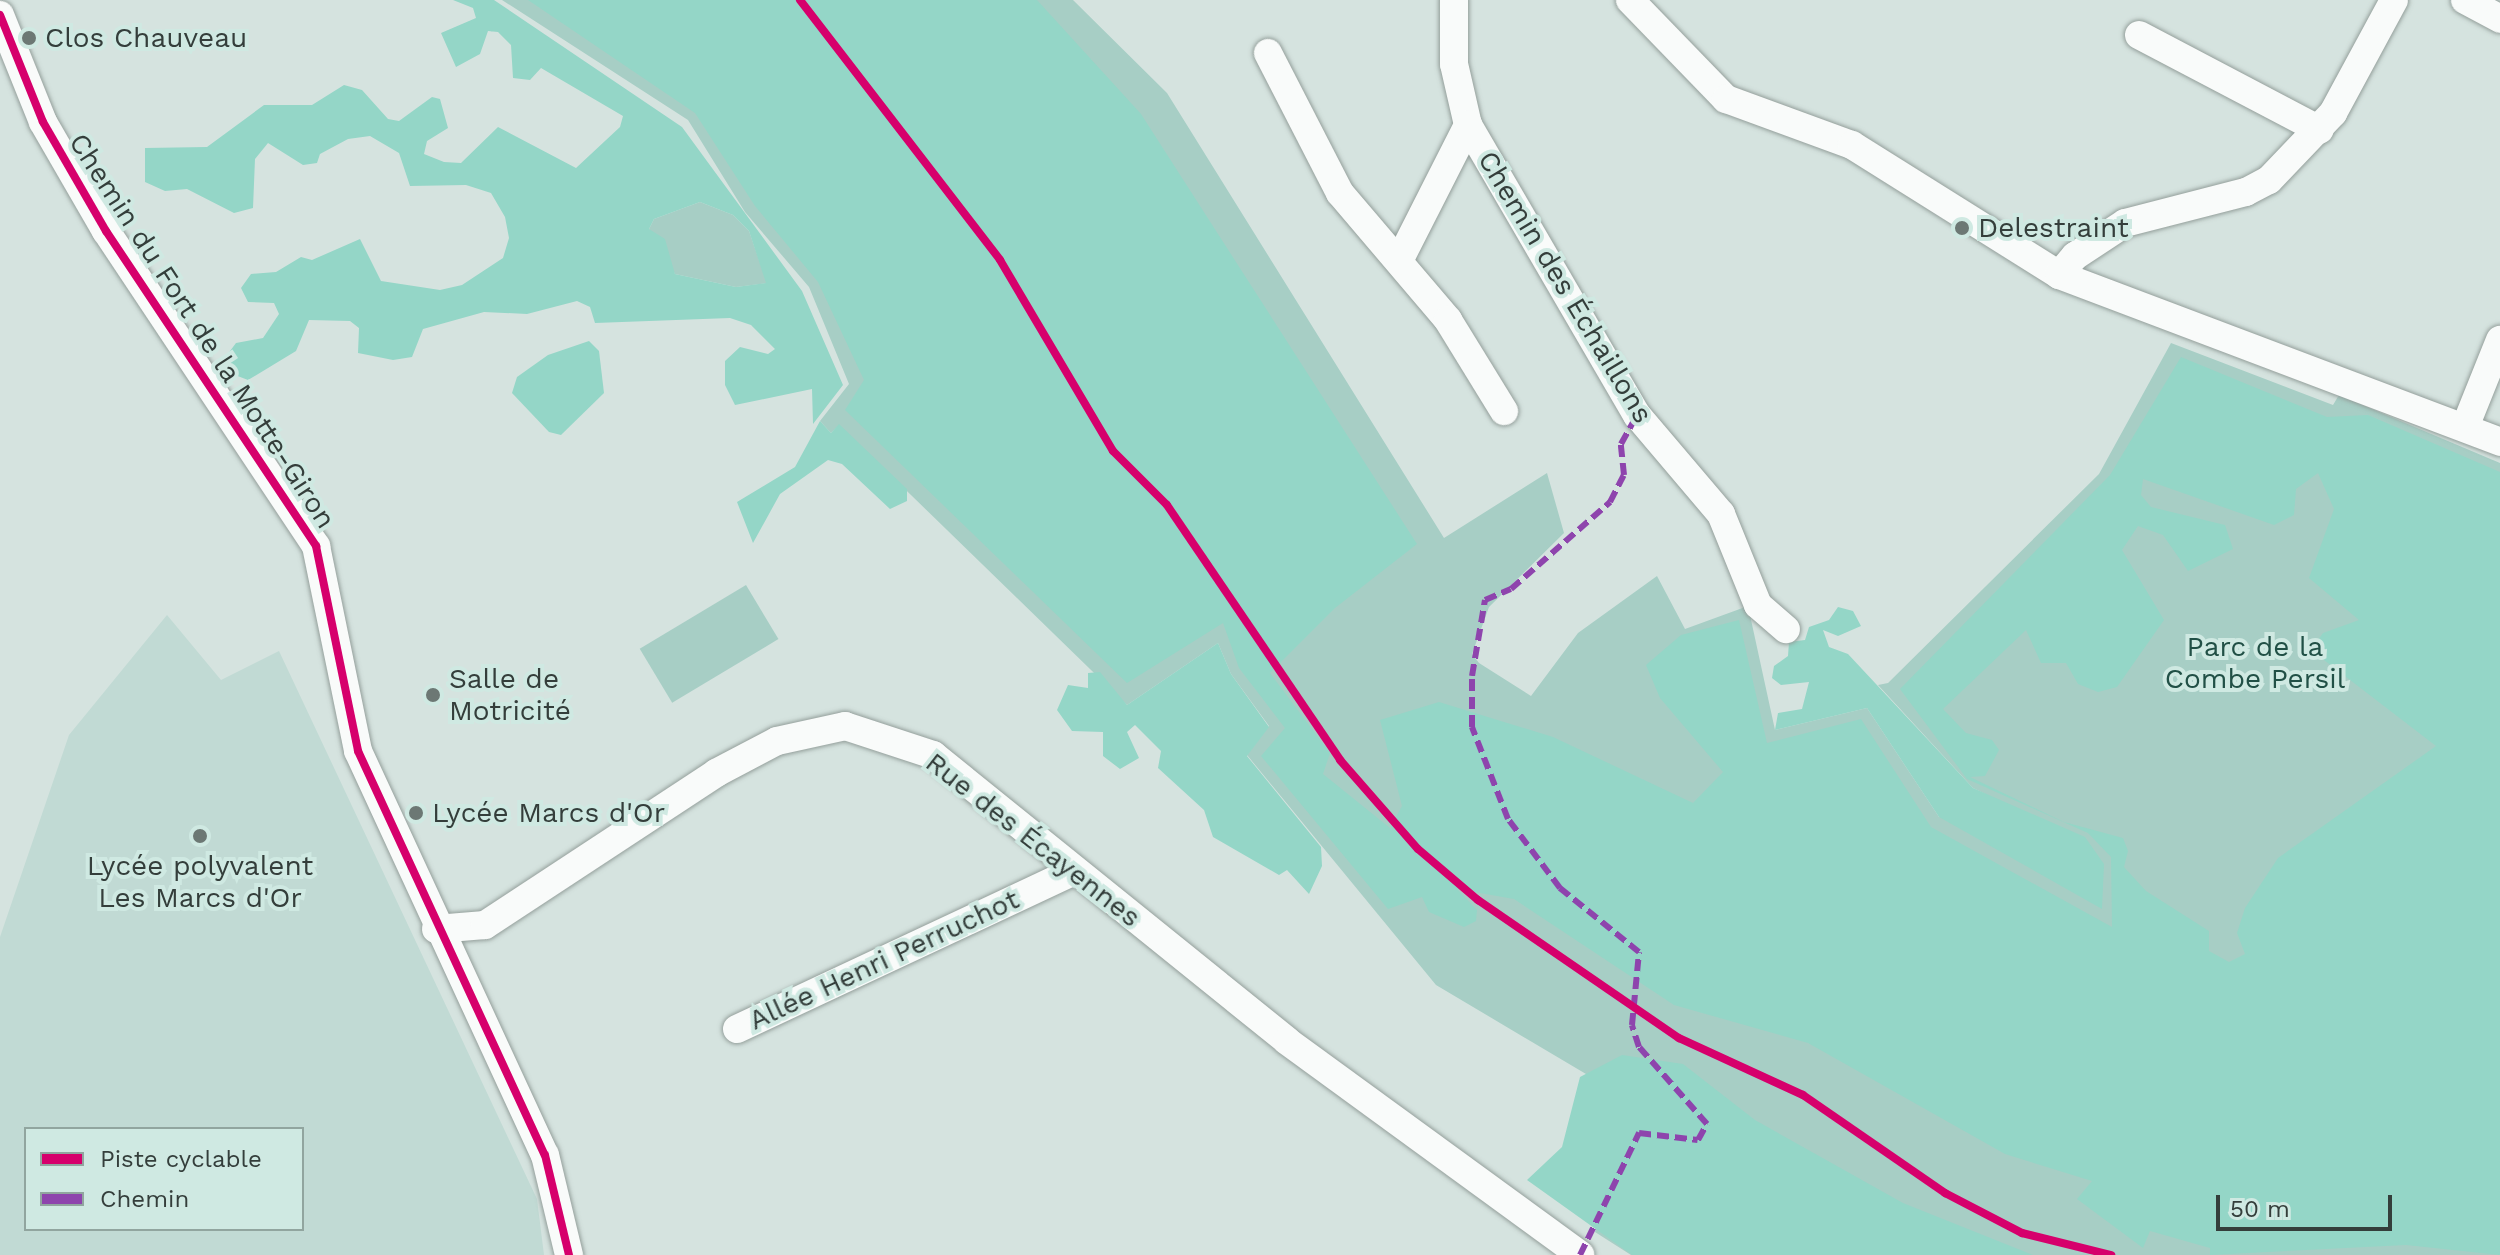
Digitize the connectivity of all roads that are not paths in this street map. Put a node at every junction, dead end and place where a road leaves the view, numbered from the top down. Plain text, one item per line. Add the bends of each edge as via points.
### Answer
1 (1454, 0) edge
2 (1630, 0) edge
3 (2394, 0) edge
4 (2465, 0) edge
5 (0, 15) edge
6 (2500, 19) edge
7 (2139, 35) dead end
8 (1268, 53) dead end
9 (1468, 125) junction
10 (2320, 130) junction
11 (1399, 261) junction
12 (2059, 275) junction
13 (2500, 340) edge
14 (1504, 411) dead end
15 (2465, 427) junction
16 (2500, 442) edge
17 (1786, 629) dead end
18 (1075, 871) junction
19 (436, 929) junction
20 (737, 1029) dead end
21 (569, 1255) edge
22 (1580, 1255) edge

1 - 9 street, Chemin des Échaillons via 1454,64
2 - 12 street via 1726,99 1852,145
3 - 10 street
4 - 6 street
5 - 19 street, Chemin du Fort de la Motte-Giron via 43,122 106,231 316,546 347,721
7 - 10 street
8 - 11 street via 1340,193
9 - 11 street
9 - 17 street, Chemin des Échaillons via 1637,415 1721,514 1758,605
10 - 12 street via 2260,186 2125,223 2075,256
11 - 14 street via 1448,320
12 - 15 street
13 - 15 street
15 - 16 street
18 - 19 street, Rue des Écayennes via 933,755 845,726 777,741 716,773 485,925
18 - 20 street, Allée Henri Perruchot
18 - 22 street, Rue des Écayennes via 1287,1041
19 - 21 street, Chemin du Fort de la Motte-Giron via 545,1155

